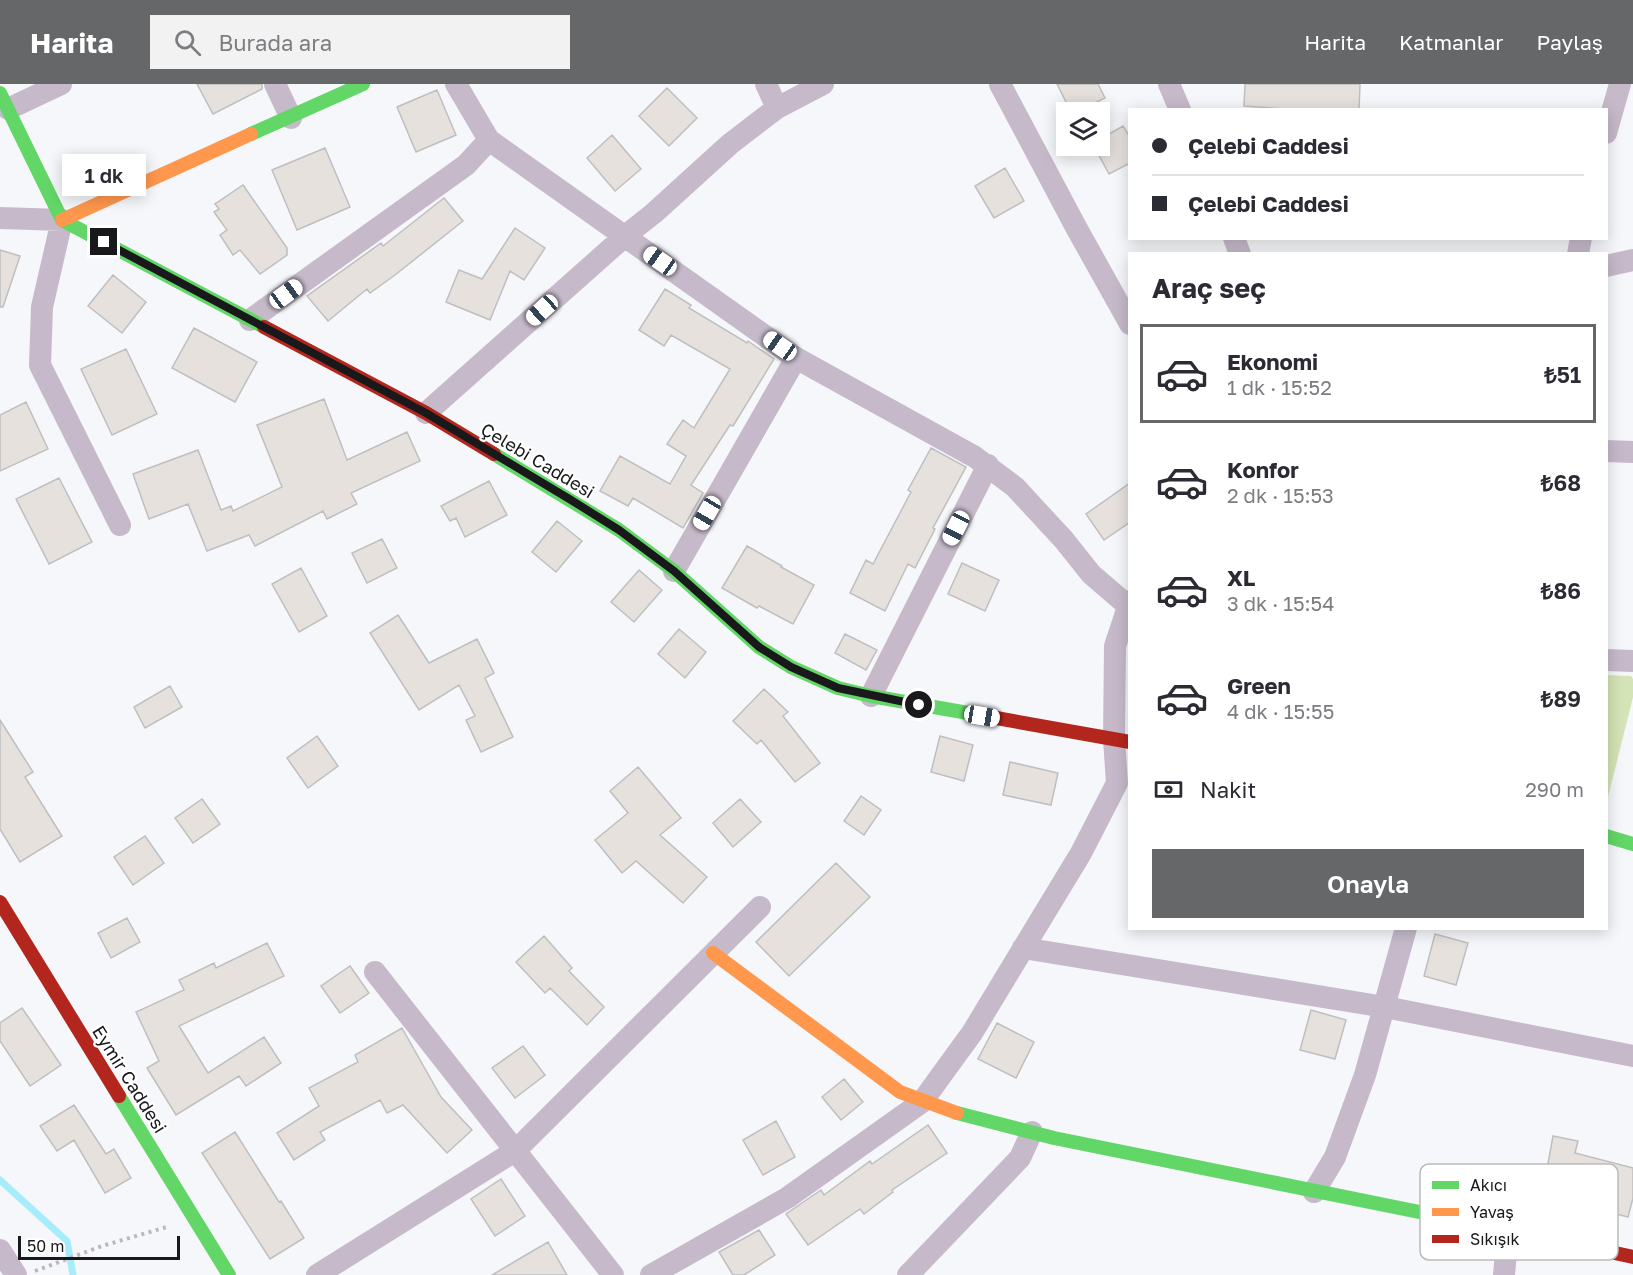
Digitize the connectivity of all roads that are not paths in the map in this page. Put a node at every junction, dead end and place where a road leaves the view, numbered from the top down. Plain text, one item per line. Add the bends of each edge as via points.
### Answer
1 (61, 84) edge
2 (275, 84) edge
3 (363, 84) edge
4 (456, 84) edge
5 (765, 84) edge
6 (823, 84) edge
7 (1000, 84) edge
8 (1169, 84) edge
9 (1620, 84) edge
10 (4, 101) edge
11 (777, 108) junction
12 (1179, 108) edge
13 (291, 118) junction
14 (1608, 126) edge
15 (489, 140) junction
16 (0, 218) edge
17 (62, 220) junction
18 (625, 236) junction
19 (1633, 260) edge
20 (1608, 266) edge
21 (250, 320) junction
22 (1128, 320) edge
23 (796, 358) junction
24 (426, 413) junction
25 (1608, 452) edge
26 (1633, 452) edge
27 (988, 465) junction
28 (120, 525) dead end
29 (674, 571) junction
30 (1128, 603) edge
31 (1608, 660) edge
32 (1633, 661) edge
33 (871, 696) junction
34 (1122, 740) edge
35 (1608, 837) edge
36 (1633, 844) edge
37 (0, 902) edge
38 (760, 907) dead end
39 (1405, 930) edge
40 (1023, 948) junction
41 (713, 954) junction
42 (375, 972) dead end
43 (1385, 1007) junction
44 (1633, 1056) edge
45 (922, 1102) junction
46 (1032, 1132) junction
47 (516, 1151) junction
48 (1314, 1192) junction
49 (1420, 1212) edge
50 (0, 1250) edge
51 (1618, 1254) edge
52 (1633, 1257) edge
53 (1505, 1260) edge
54 (23, 1274) edge
55 (229, 1275) edge
56 (317, 1275) edge
57 (613, 1275) edge
58 (651, 1275) edge
59 (908, 1275) edge
60 (1504, 1275) edge

1 - 10 street
2 - 13 street
3 - 13 street
4 - 15 street
5 - 11 street
6 - 11 street
7 - 22 street
8 - 12 street
9 - 14 street
10 - 17 street
11 - 18 street
13 - 17 street
15 - 18 street
15 - 21 street via 466,165
16 - 17 street
17 - 21 street, Çelebi Caddesi
17 - 28 street via 42,307 40,365
18 - 23 street
18 - 24 street
19 - 20 street
21 - 24 street, Çelebi Caddesi
23 - 27 street
23 - 29 street
24 - 29 street, Çelebi Caddesi via 619,530
25 - 26 street
27 - 30 street via 1015,487 1091,574
27 - 33 street
29 - 33 street, Çelebi Caddesi via 759,647 816,679
30 - 34 street via 1115,646
31 - 32 street
33 - 34 street, Çelebi Caddesi
34 - 40 street via 1117,783 1081,853
35 - 36 street
37 - 55 street, Eymir Caddesi
38 - 41 street
39 - 43 street
40 - 43 street
40 - 45 street via 972,1033
41 - 45 street via 900,1092
41 - 47 street
42 - 47 street
43 - 44 street
43 - 48 street via 1335,1157
45 - 46 street via 980,1121
45 - 58 street via 788,1198
46 - 48 street
46 - 59 street via 1020,1158
47 - 56 street
47 - 57 street
48 - 49 street
50 - 54 street
51 - 52 street
53 - 60 street

